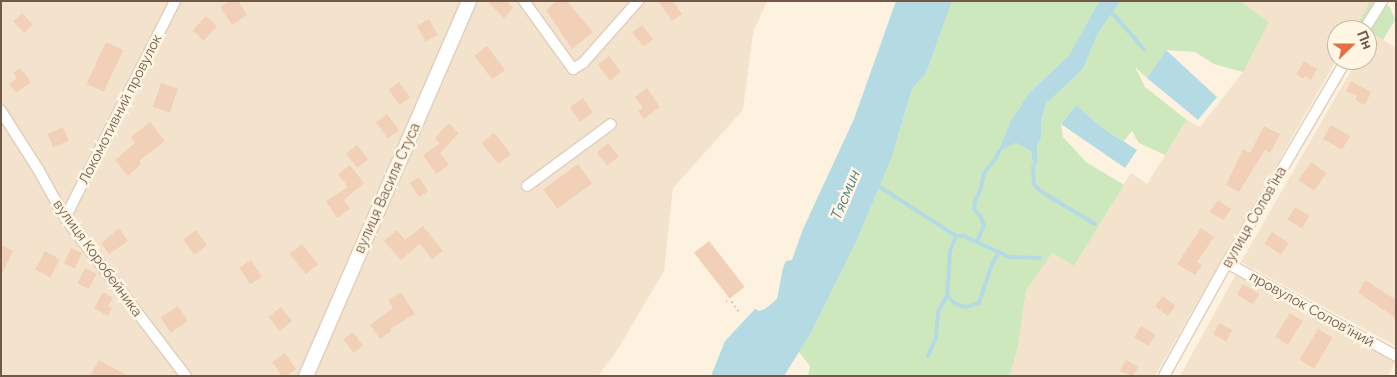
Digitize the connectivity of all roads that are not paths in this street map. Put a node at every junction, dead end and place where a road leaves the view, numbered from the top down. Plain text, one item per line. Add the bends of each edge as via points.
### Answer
1 (175, 1) edge
2 (469, 1) edge
3 (524, 1) edge
4 (638, 1) edge
5 (1382, 1) edge
6 (1370, 20) edge
7 (1340, 70) edge
8 (1, 110) edge
9 (611, 124) dead end
10 (527, 186) dead end
11 (65, 218) junction
12 (1227, 263) junction
13 (1396, 356) edge
14 (186, 376) edge
15 (306, 376) edge
16 (1164, 376) edge

1 - 11 street, Локомотивний провулок
2 - 15 street, вулиця Василя Стуса
3 - 4 street via 573,69 583,63
5 - 6 street
7 - 12 street, вулиця Солов'їна
8 - 11 street, вулиця Коробейника
9 - 10 street
11 - 14 street, вулиця Коробейника
12 - 13 street, провулок Солов'їний
12 - 16 street, вулиця Солов'їна

